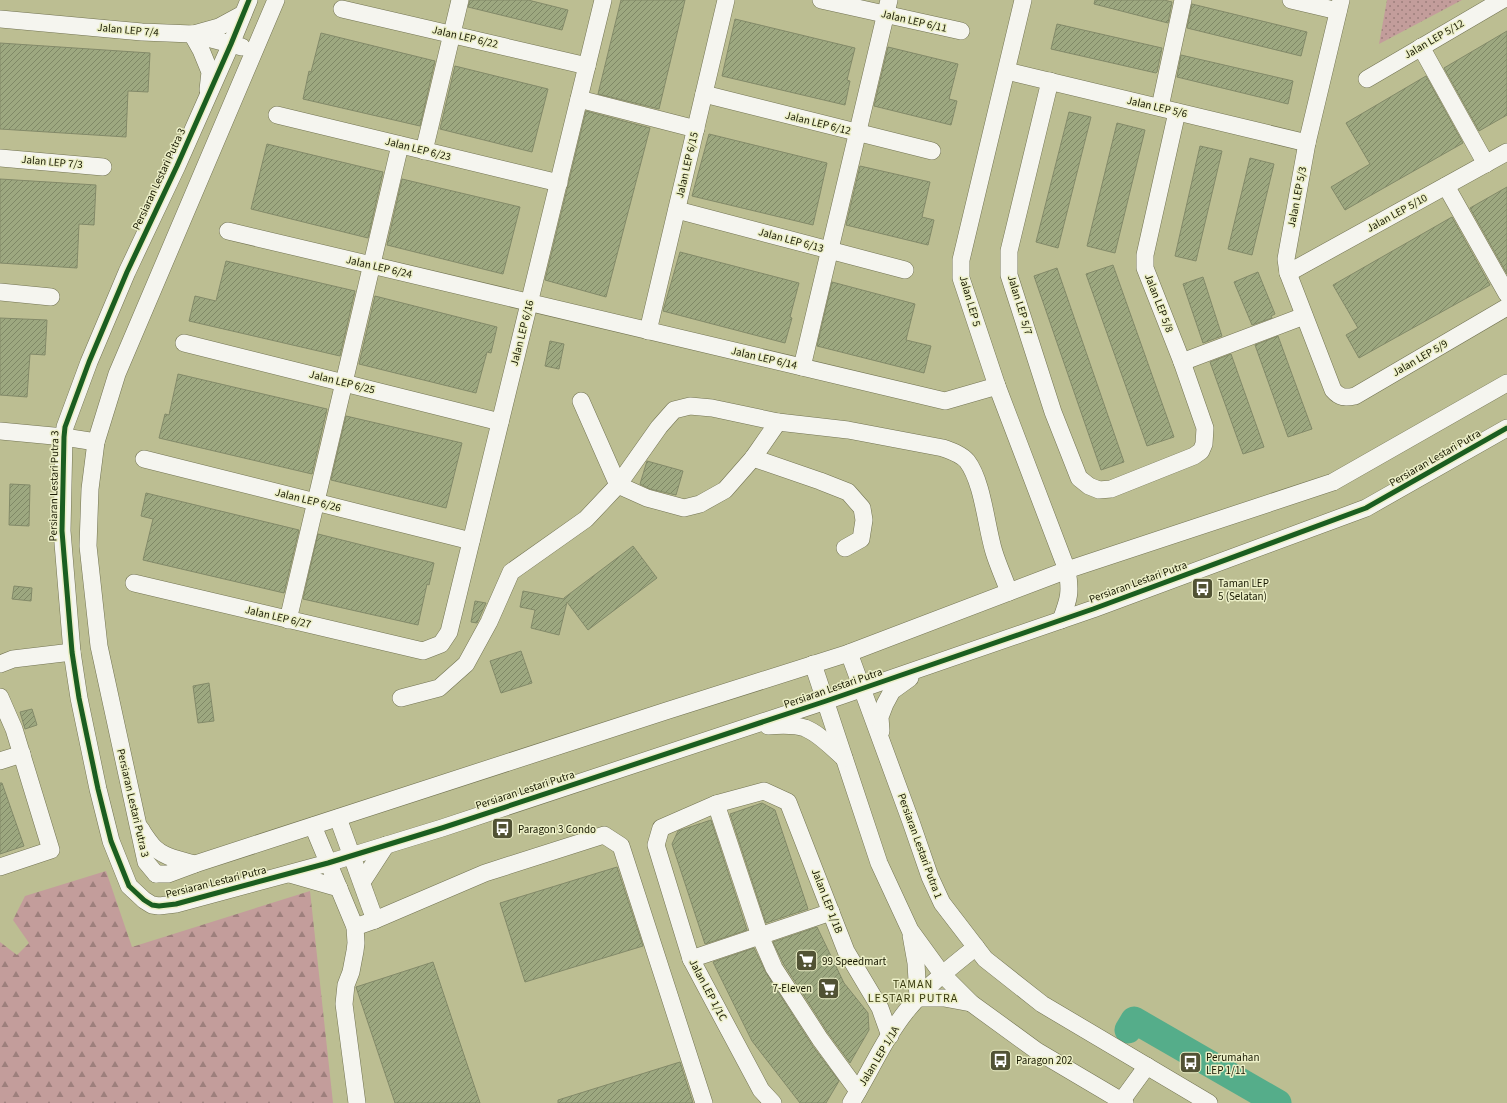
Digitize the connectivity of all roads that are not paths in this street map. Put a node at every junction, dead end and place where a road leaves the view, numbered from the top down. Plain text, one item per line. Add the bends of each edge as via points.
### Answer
1 (276, 0) edge
2 (460, 0) edge
3 (603, 0) edge
4 (726, 0) edge
5 (821, 0) edge
6 (1022, 0) edge
7 (1183, 0) edge
8 (1291, 0) edge
9 (1502, 0) edge
10 (1340, 6) edge
11 (246, 7) edge
12 (887, 7) edge
13 (342, 9) dead end
14 (0, 19) edge
15 (961, 31) dead end
16 (192, 34) junction
17 (452, 34) junction
18 (231, 44) junction
19 (1420, 47) junction
20 (254, 50) junction
21 (587, 66) junction
22 (1007, 70) junction
23 (1366, 79) dead end
24 (1050, 81) junction
25 (704, 94) junction
26 (208, 97) junction
27 (579, 100) junction
28 (1160, 107) junction
29 (1177, 112) junction
30 (277, 115) dead end
31 (696, 129) junction
32 (858, 132) junction
33 (1307, 143) junction
34 (400, 145) junction
35 (424, 151) junction
36 (932, 151) dead end
37 (1507, 152) edge
38 (0, 158) edge
39 (1486, 164) junction
40 (103, 166) dead end
41 (559, 183) junction
42 (1446, 186) junction
43 (677, 210) junction
44 (228, 232) dead end
45 (830, 250) junction
46 (371, 265) junction
47 (906, 270) dead end
48 (1288, 274) junction
49 (0, 292) edge
50 (1507, 294) edge
51 (51, 297) dead end
52 (530, 303) junction
53 (1507, 307) edge
54 (1304, 316) junction
55 (648, 331) junction
56 (184, 343) dead end
57 (1182, 362) junction
58 (802, 367) junction
59 (344, 383) junction
60 (1507, 383) edge
61 (997, 386) junction
62 (1333, 390) joint
63 (581, 401) dead end
64 (500, 422) junction
65 (778, 422) junction
66 (1507, 428) edge
67 (0, 431) edge
68 (64, 437) junction
69 (96, 442) junction
70 (1204, 444) joint
71 (144, 458) dead end
72 (753, 458) junction
73 (618, 485) junction
74 (316, 502) junction
75 (471, 541) junction
76 (845, 548) dead end
77 (1067, 570) junction
78 (134, 583) dead end
79 (1009, 592) junction
80 (288, 620) junction
81 (1062, 620) junction
82 (423, 651) joint
83 (72, 652) junction
84 (849, 653) junction
85 (0, 664) edge
86 (813, 664) junction
87 (923, 668) junction
88 (862, 689) junction
89 (0, 697) edge
90 (401, 698) dead end
91 (826, 701) junction
92 (751, 726) junction
93 (882, 744) junction
94 (22, 754) junction
95 (844, 759) junction
96 (0, 761) edge
97 (716, 804) junction
98 (338, 818) junction
99 (137, 824) junction
100 (313, 826) junction
101 (386, 845) junction
102 (352, 856) junction
103 (328, 863) junction
104 (195, 864) junction
105 (0, 867) edge
106 (156, 874) junction
107 (290, 874) junction
108 (362, 882) junction
109 (339, 888) junction
110 (144, 900) junction
111 (831, 912) junction
112 (375, 920) junction
113 (355, 927) junction
114 (910, 930) junction
115 (760, 936) junction
116 (976, 947) junction
117 (691, 959) junction
118 (942, 974) junction
119 (873, 996) junction
120 (971, 1003) junction
121 (913, 1004) junction
122 (890, 1036) junction
123 (1147, 1066) junction
124 (854, 1097) edge
125 (1122, 1102) edge
126 (357, 1103) edge
127 (704, 1103) edge
128 (773, 1103) edge
129 (1209, 1103) edge

1 - 20 street, Persiaran Lestari Putra 3
2 - 17 street
3 - 21 street, Jalan LEP 6/16
4 - 25 street, Jalan LEP 6/15
5 - 12 street, Jalan LEP 6/11
6 - 22 street, Jalan LEP 5
7 - 28 street
8 - 10 street
9 - 19 street, Jalan LEP 5/12
10 - 33 street, Jalan LEP 5/3
11 - 16 street via 219,27
11 - 18 street, Persiaran Lestari Putra 3
12 - 15 street, Jalan LEP 6/11
12 - 32 street
13 - 17 street, Jalan LEP 6/22
14 - 16 street, Jalan LEP 7/4
16 - 18 street, Jalan LEP 7/4
16 - 26 street via 210,72
17 - 21 street, Jalan LEP 6/22
17 - 35 street
18 - 20 street, Jalan LEP 7/4
18 - 26 street, Persiaran Lestari Putra 3
19 - 23 street, Jalan LEP 5/12
19 - 39 street
20 - 69 street, Persiaran Lestari Putra 3 via 117,374
21 - 27 street, Jalan LEP 6/16
22 - 24 street, Jalan LEP 5/6
22 - 61 street, Jalan LEP 5 via 961,260 962,278
24 - 28 street, Jalan LEP 5/6
24 - 70 street, Jalan LEP 5/7 via 1009,251 1009,275 1053,412 1079,478 1088,486 1099,490 1111,489 1194,456 1201,451
25 - 31 street, Jalan LEP 6/15
25 - 32 street, Jalan LEP 6/12
26 - 68 street, Persiaran Lestari Putra 3 via 127,272 89,362 65,427
27 - 31 street
27 - 41 street, Jalan LEP 6/16
28 - 29 street, Jalan LEP 5/6
29 - 33 street, Jalan LEP 5/6
29 - 57 street, Jalan LEP 5/8 via 1145,255 1145,268
30 - 34 street, Jalan LEP 6/23
31 - 43 street, Jalan LEP 6/15
32 - 36 street, Jalan LEP 6/12
32 - 45 street
33 - 48 street, Jalan LEP 5/3 via 1287,248
34 - 35 street, Jalan LEP 6/23
34 - 46 street
35 - 41 street, Jalan LEP 6/23
37 - 39 street, Jalan LEP 5/10
38 - 40 street, Jalan LEP 7/3
39 - 42 street, Jalan LEP 5/10
41 - 52 street, Jalan LEP 6/16
42 - 48 street, Jalan LEP 5/10
42 - 50 street
43 - 45 street, Jalan LEP 6/13
43 - 55 street, Jalan LEP 6/15
44 - 46 street, Jalan LEP 6/24
45 - 47 street, Jalan LEP 6/13
45 - 58 street
46 - 52 street, Jalan LEP 6/24
46 - 59 street
48 - 54 street, Jalan LEP 5/3
49 - 51 street
52 - 55 street, Jalan LEP 6/14
52 - 64 street, Jalan LEP 6/16
53 - 62 street, Jalan LEP 5/9 via 1355,396 1342,397
54 - 57 street
54 - 62 street, Jalan LEP 5/3
55 - 58 street, Jalan LEP 6/14
56 - 59 street, Jalan LEP 6/25
57 - 70 street, Jalan LEP 5/8 via 1205,428
58 - 61 street, Jalan LEP 6/14 via 945,401
59 - 64 street, Jalan LEP 6/25
59 - 74 street
60 - 77 street, Persiaran Lestari Putra via 1333,482
61 - 77 street, Jalan LEP 5
63 - 73 street
64 - 75 street, Jalan LEP 6/16
65 - 72 street
65 - 73 street via 705,407 690,406 674,410
65 - 79 street via 848,430 943,448 966,460 978,487 994,551
66 - 81 street, Persiaran Lestari Putra via 1366,508
67 - 68 street
68 - 69 street
68 - 83 street, Persiaran Lestari Putra 3 via 62,530
69 - 99 street, Persiaran Lestari Putra 3 via 90,489 88,546 97,630
71 - 74 street, Jalan LEP 6/26
72 - 73 street via 725,490 700,504 684,508 647,498
72 - 76 street via 848,492 862,508 864,520 861,539
73 - 90 street via 586,519 511,572 489,622 466,664 439,688
74 - 75 street, Jalan LEP 6/26
74 - 80 street
75 - 82 street, Jalan LEP 6/16 via 449,632 441,644
77 - 79 street, Persiaran Lestari Putra
77 - 81 street, Jalan LEP 5 via 1069,600
78 - 80 street, Jalan LEP 6/27
79 - 84 street, Persiaran Lestari Putra
80 - 82 street, Jalan LEP 6/27
81 - 87 street, Persiaran Lestari Putra
83 - 85 street via 13,659
83 - 110 street, Persiaran Lestari Putra 3 via 96,782 111,841 129,886
84 - 86 street, Persiaran Lestari Putra
84 - 88 street, Persiaran Lestari Putra 1
86 - 91 street
86 - 98 street, Persiaran Lestari Putra
87 - 88 street, Persiaran Lestari Putra
87 - 93 street via 892,691 880,717
88 - 91 street, Persiaran Lestari Putra
88 - 93 street, Persiaran Lestari Putra 1
89 - 94 street
91 - 92 street, Persiaran Lestari Putra
91 - 95 street
92 - 95 street via 785,725 804,728 817,735
92 - 101 street, Persiaran Lestari Putra
93 - 116 street, Persiaran Lestari Putra 1 via 930,878 942,904
94 - 96 street
94 - 105 street via 51,850
95 - 114 street via 878,863
97 - 111 street, Jalan LEP 1/1B via 764,791 788,802
97 - 115 street
97 - 117 street, Jalan LEP 1/1C via 661,828 656,845
98 - 100 street, Persiaran Lestari Putra
98 - 102 street
99 - 104 street via 152,846 162,853
99 - 106 street, Persiaran Lestari Putra 3 via 146,862
100 - 103 street
100 - 104 street, Persiaran Lestari Putra
101 - 102 street, Persiaran Lestari Putra
101 - 108 street
102 - 103 street, Persiaran Lestari Putra
102 - 108 street
103 - 107 street, Persiaran Lestari Putra
103 - 109 street
104 - 106 street, Persiaran Lestari Putra via 168,874
106 - 110 street
107 - 109 street
107 - 110 street, Persiaran Lestari Putra via 176,904 159,906
108 - 112 street
109 - 113 street
111 - 115 street
111 - 119 street, Jalan LEP 1/1B via 846,951
112 - 113 street
112 - 127 street via 485,872 604,836 620,846
113 - 126 street via 355,951 344,1004
114 - 118 street
114 - 121 street via 916,963
115 - 117 street
115 - 124 street via 774,968
116 - 118 street
116 - 123 street, Persiaran Lestari Putra 1 via 984,959 1042,1004
117 - 128 street, Jalan LEP 1/1C via 761,1090
118 - 120 street
118 - 121 street
119 - 121 street, Jalan LEP 1/1B via 894,1008
119 - 122 street, Jalan LEP 1/1B
120 - 121 street, Jalan LEP 1/1B via 944,998
120 - 125 street via 1037,1051
121 - 122 street, Jalan LEP 1/1A
122 - 124 street, Jalan LEP 1/1A
123 - 125 street
123 - 129 street, Persiaran Lestari Putra 1

